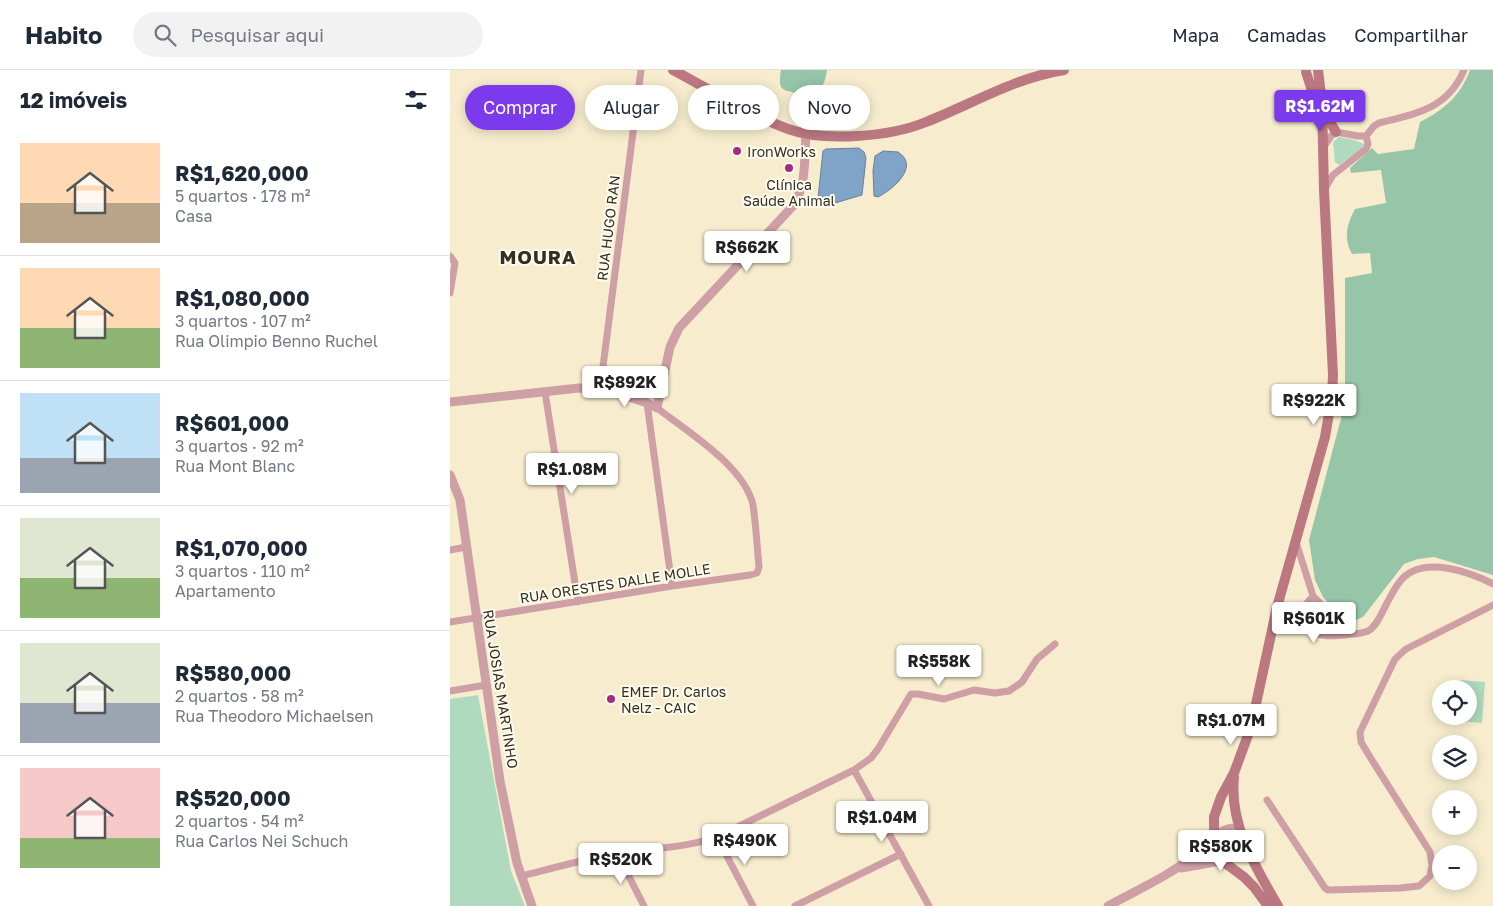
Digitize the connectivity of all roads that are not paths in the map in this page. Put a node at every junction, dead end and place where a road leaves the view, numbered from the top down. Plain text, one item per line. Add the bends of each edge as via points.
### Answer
1 (641, 70) edge
2 (673, 70) edge
3 (1064, 70) edge
4 (1318, 70) edge
5 (1464, 70) edge
6 (1307, 71) edge
7 (1322, 104) junction
8 (1321, 119) junction
9 (1336, 132) junction
10 (806, 134) junction
11 (1366, 136) junction
12 (1323, 149) junction
13 (1324, 190) junction
14 (450, 256) edge
15 (450, 293) edge
16 (600, 390) junction
17 (545, 392) junction
18 (450, 402) edge
19 (647, 403) junction
20 (657, 408) junction
21 (450, 477) edge
22 (1296, 539) junction
23 (466, 547) junction
24 (450, 550) edge
25 (1493, 584) edge
26 (672, 586) junction
27 (1313, 596) junction
28 (578, 602) junction
29 (1493, 605) edge
30 (1277, 607) junction
31 (1290, 616) junction
32 (476, 618) junction
33 (450, 622) edge
34 (1349, 634) junction
35 (1055, 644) dead end
36 (486, 685) junction
37 (450, 691) edge
38 (854, 770) junction
39 (1234, 773) junction
40 (1267, 800) dead end
41 (1239, 828) junction
42 (717, 836) junction
43 (1213, 839) junction
44 (1247, 848) junction
45 (617, 853) junction
46 (901, 854) junction
47 (1221, 860) junction
48 (1179, 868) junction
49 (521, 876) junction
50 (532, 906) edge
51 (644, 906) edge
52 (754, 906) edge
53 (795, 906) edge
54 (929, 906) edge
55 (1108, 906) edge
56 (1268, 906) edge
57 (1278, 906) edge

1 - 16 street, RUA HUGO RAN
2 - 10 main road via 775,124
3 - 10 main road via 1030,77 907,129 870,135
4 - 7 main road
5 - 11 street via 1444,99 1416,114 1379,123
6 - 8 main road
7 - 8 main road
7 - 9 main road
8 - 12 main road
9 - 11 street
9 - 12 street
10 - 20 street via 801,195 679,328 670,347
11 - 13 street via 1366,149 1333,175
12 - 13 main road
13 - 22 main road via 1332,396
14 - 15 street via 454,263
16 - 17 street via 579,388
16 - 19 street
17 - 18 street
17 - 28 street
19 - 20 street
19 - 26 street
20 - 26 street, RUA ORESTES DALLE MOLLE via 727,463 745,488 752,504 759,567 757,573 750,576
21 - 23 street, RUA JOSIAS MARTINHO via 460,500
22 - 27 street
22 - 30 main road
23 - 24 street
23 - 32 street, RUA JOSIAS MARTINHO
25 - 34 street via 1445,568 1411,571 1396,588 1373,626 1367,631
26 - 28 street, RUA ORESTES DALLE MOLLE
27 - 31 street via 1300,611
27 - 34 street via 1337,626
28 - 32 street, RUA ORESTES DALLE MOLLE
29 - 40 street via 1406,650 1395,659 1360,732 1366,751 1430,852 1430,876 1419,886 1328,890
30 - 31 street
30 - 39 main road via 1251,727
31 - 34 street via 1315,633
32 - 33 street, RUA ORESTES DALLE MOLLE
32 - 36 street, RUA JOSIAS MARTINHO
35 - 38 street via 1037,659 1022,682 1010,691 974,690 944,699 911,694 878,749
36 - 37 street
36 - 49 street, RUA JOSIAS MARTINHO via 500,780
38 - 42 street
38 - 46 street
39 - 41 main road via 1234,802
39 - 43 main road via 1216,808
41 - 43 street via 1227,829
41 - 44 main road
42 - 45 street via 688,844
42 - 52 street
43 - 47 main road
43 - 48 street
44 - 47 street via 1238,856
44 - 57 main road
45 - 49 street
45 - 51 street
46 - 53 street
46 - 54 street
47 - 48 street
47 - 56 main road via 1244,877
48 - 55 street
49 - 50 street, RUA JOSIAS MARTINHO

